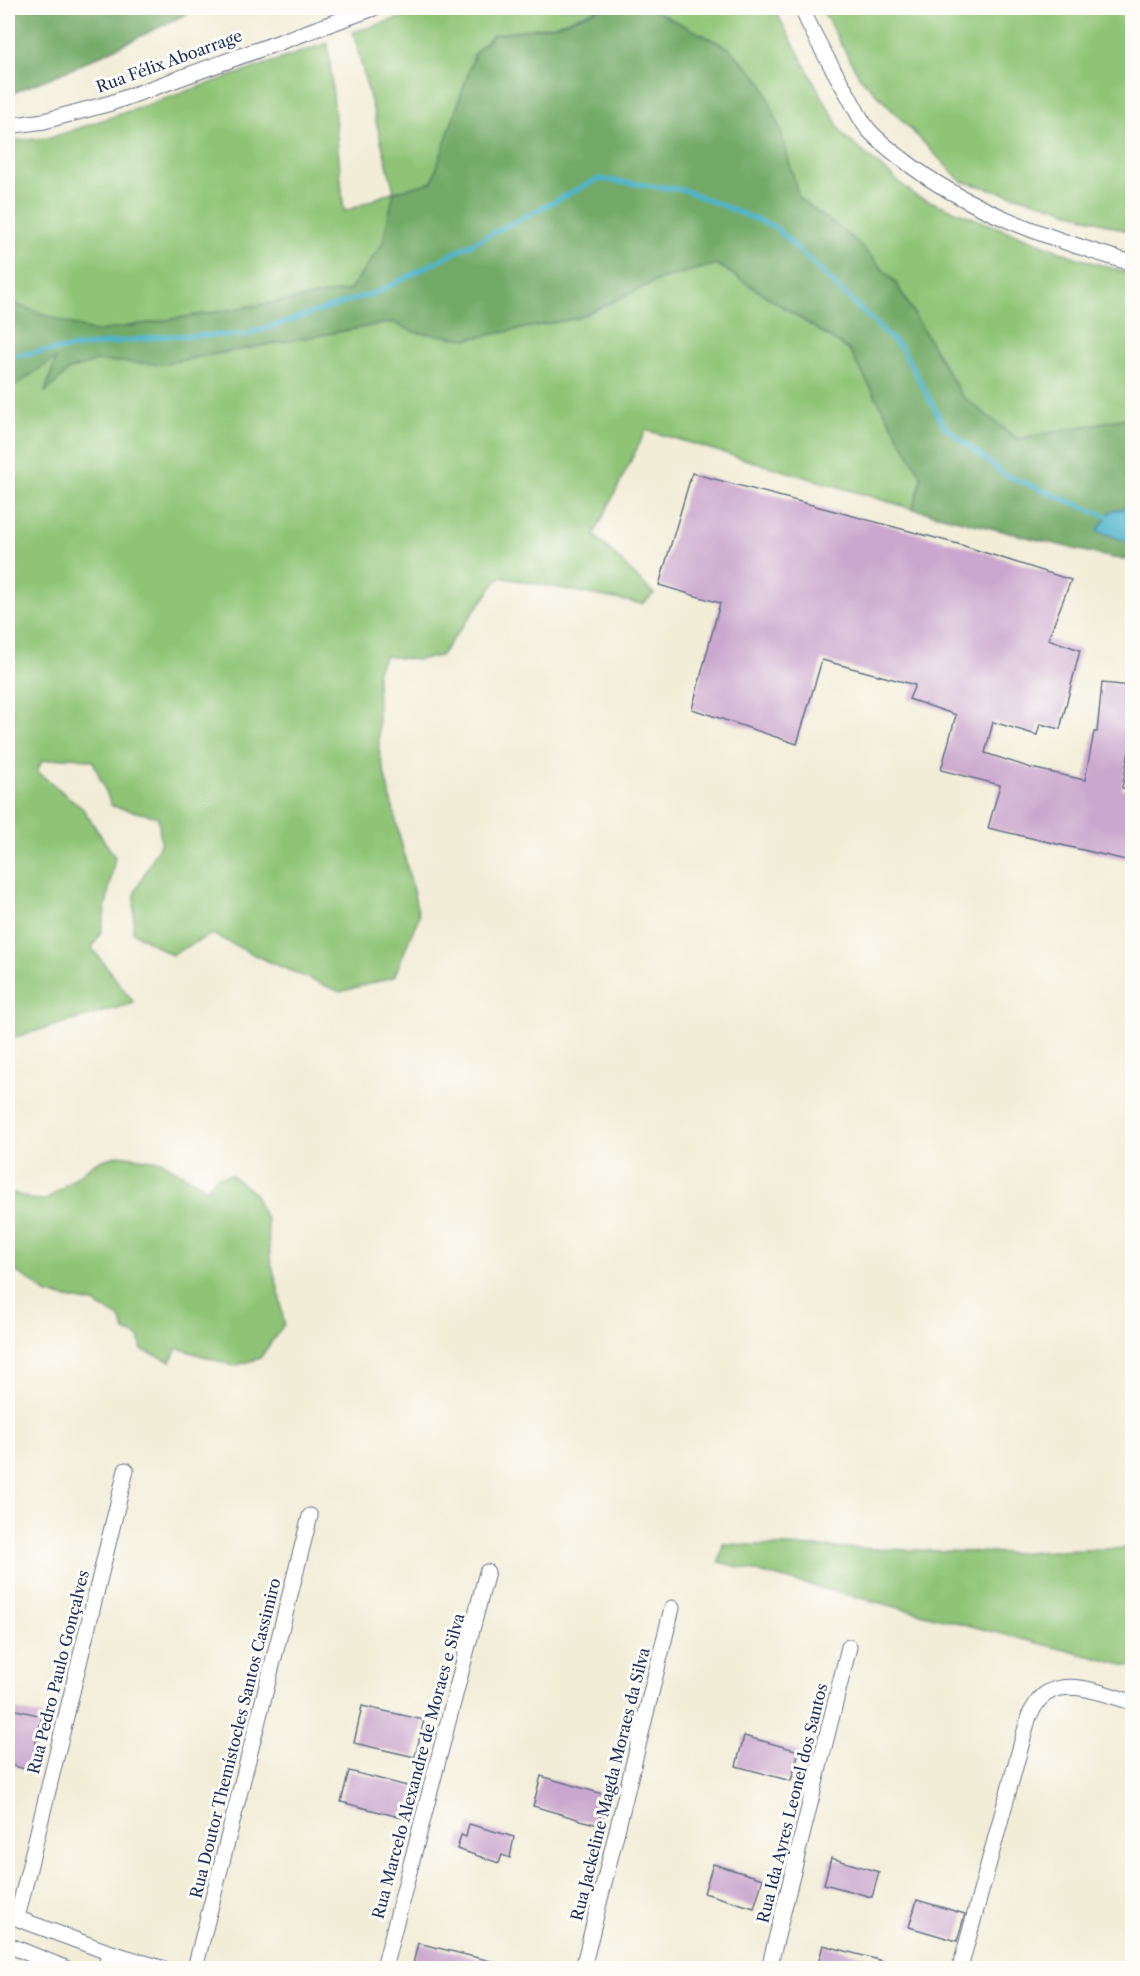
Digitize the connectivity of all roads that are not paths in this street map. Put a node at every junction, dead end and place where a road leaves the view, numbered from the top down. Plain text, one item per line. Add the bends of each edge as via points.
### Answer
1 (374, 8) edge
2 (802, 8) edge
3 (8, 126) edge
4 (1132, 263) edge
5 (126, 1470) dead end
6 (310, 1516) dead end
7 (488, 1572) dead end
8 (672, 1608) dead end
9 (849, 1647) dead end
10 (1132, 1702) edge
11 (12, 1916) edge
12 (8, 1945) edge
13 (108, 1952) junction
14 (64, 1968) edge
15 (107, 1968) edge
16 (161, 1968) edge
17 (195, 1968) edge
18 (384, 1968) edge
19 (583, 1968) edge
20 (769, 1968) edge
21 (960, 1968) edge

1 - 3 street, Rua Félix Aboarrage via 111,103
2 - 4 street via 867,127 922,175 1021,225
5 - 11 street, Rua Pedro Paulo Gonçalves
6 - 17 street, Rua Doutor Themístocles Santos Cassimiro
7 - 18 street, Rua Marcelo Alexandre de Moraes e Silva
8 - 19 street, Rua Jackeline Magda Moraes da Silva
9 - 20 street, Rua Ida Ayres Leonel dos Santos
10 - 21 street via 1077,1688 1056,1689 1041,1699 1029,1716
11 - 13 street
12 - 14 street
13 - 15 street
13 - 16 street

